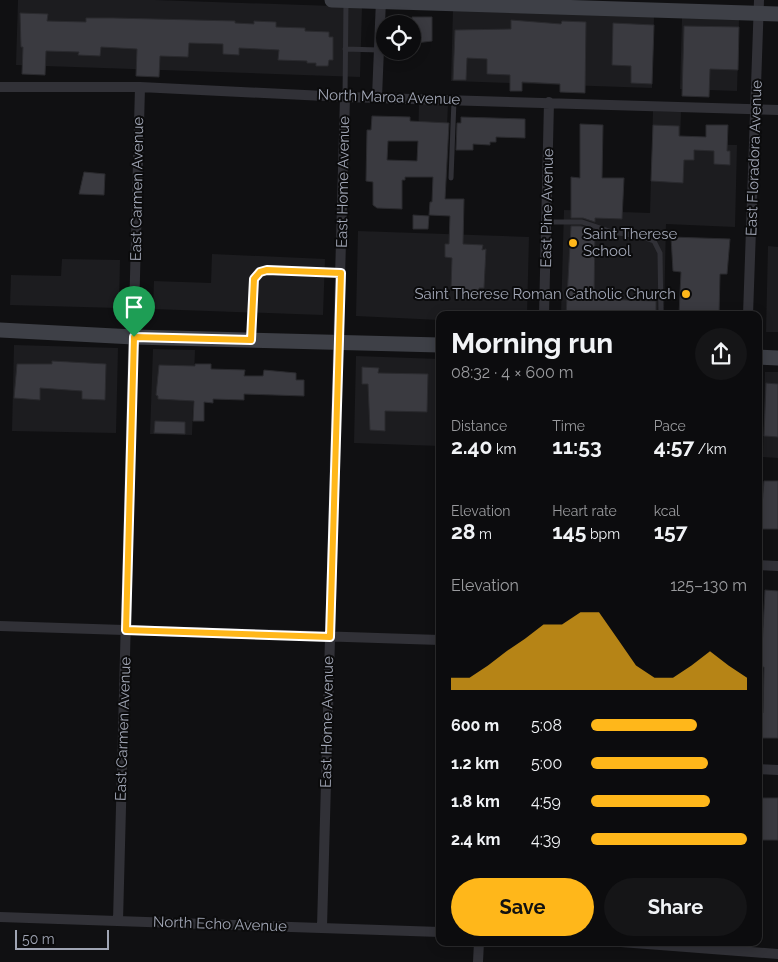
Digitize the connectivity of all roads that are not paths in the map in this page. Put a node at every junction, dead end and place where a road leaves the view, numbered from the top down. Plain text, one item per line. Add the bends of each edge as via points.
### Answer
1 (332, 0) edge
2 (346, 0) edge
3 (381, 1) edge
4 (759, 7) edge
5 (778, 14) edge
6 (380, 15) edge
7 (345, 49) junction
8 (376, 50) edge
9 (379, 60) edge
10 (0, 87) edge
11 (140, 87) junction
12 (345, 97) junction
13 (377, 97) junction
14 (454, 99) junction
15 (549, 102) junction
16 (756, 109) junction
17 (778, 110) edge
18 (451, 178) dead end
19 (546, 222) junction
20 (341, 273) junction
21 (544, 311) edge
22 (661, 311) edge
23 (748, 311) edge
24 (0, 330) edge
25 (134, 337) junction
26 (251, 340) junction
27 (339, 342) junction
28 (436, 345) edge
29 (762, 358) edge
30 (778, 358) edge
31 (762, 565) edge
32 (778, 566) edge
33 (0, 626) edge
34 (126, 630) junction
35 (330, 637) junction
36 (436, 640) edge
37 (762, 769) edge
38 (778, 770) edge
39 (0, 917) edge
40 (118, 921) junction
41 (322, 927) junction
42 (436, 932) edge
43 (479, 946) edge
44 (711, 946) edge
45 (733, 947) edge
46 (778, 954) edge
47 (478, 962) edge

1 - 2 main road
2 - 3 main road
2 - 7 lane
3 - 4 main road
3 - 6 street
4 - 5 main road
4 - 16 street, East Floradora Avenue
7 - 8 lane
7 - 12 lane
9 - 13 street
10 - 11 street, North Maroa Avenue
11 - 12 street, North Maroa Avenue
11 - 25 street, East Carmen Avenue
12 - 13 street, North Maroa Avenue
12 - 20 street, East Home Avenue
13 - 14 street, North Maroa Avenue
14 - 15 street, North Maroa Avenue
14 - 18 lane
15 - 16 street, North Maroa Avenue
15 - 19 street, East Pine Avenue
16 - 17 street, North Maroa Avenue
16 - 23 street, East Floradora Avenue
19 - 21 street, East Pine Avenue
19 - 22 lane via 582,222 654,241 660,252
20 - 26 lane via 260,272 254,279
20 - 27 street, East Home Avenue
24 - 25 main road
25 - 26 main road
25 - 34 street, East Carmen Avenue
26 - 27 main road
27 - 28 main road
27 - 35 street, East Home Avenue
29 - 30 main road
31 - 32 street
33 - 34 street
34 - 35 street
34 - 40 street, East Carmen Avenue
35 - 36 street
35 - 41 street, East Home Avenue
37 - 38 street
39 - 40 street, North Echo Avenue
40 - 41 street, North Echo Avenue
41 - 42 street, North Echo Avenue
43 - 47 street
44 - 45 street
45 - 46 street

